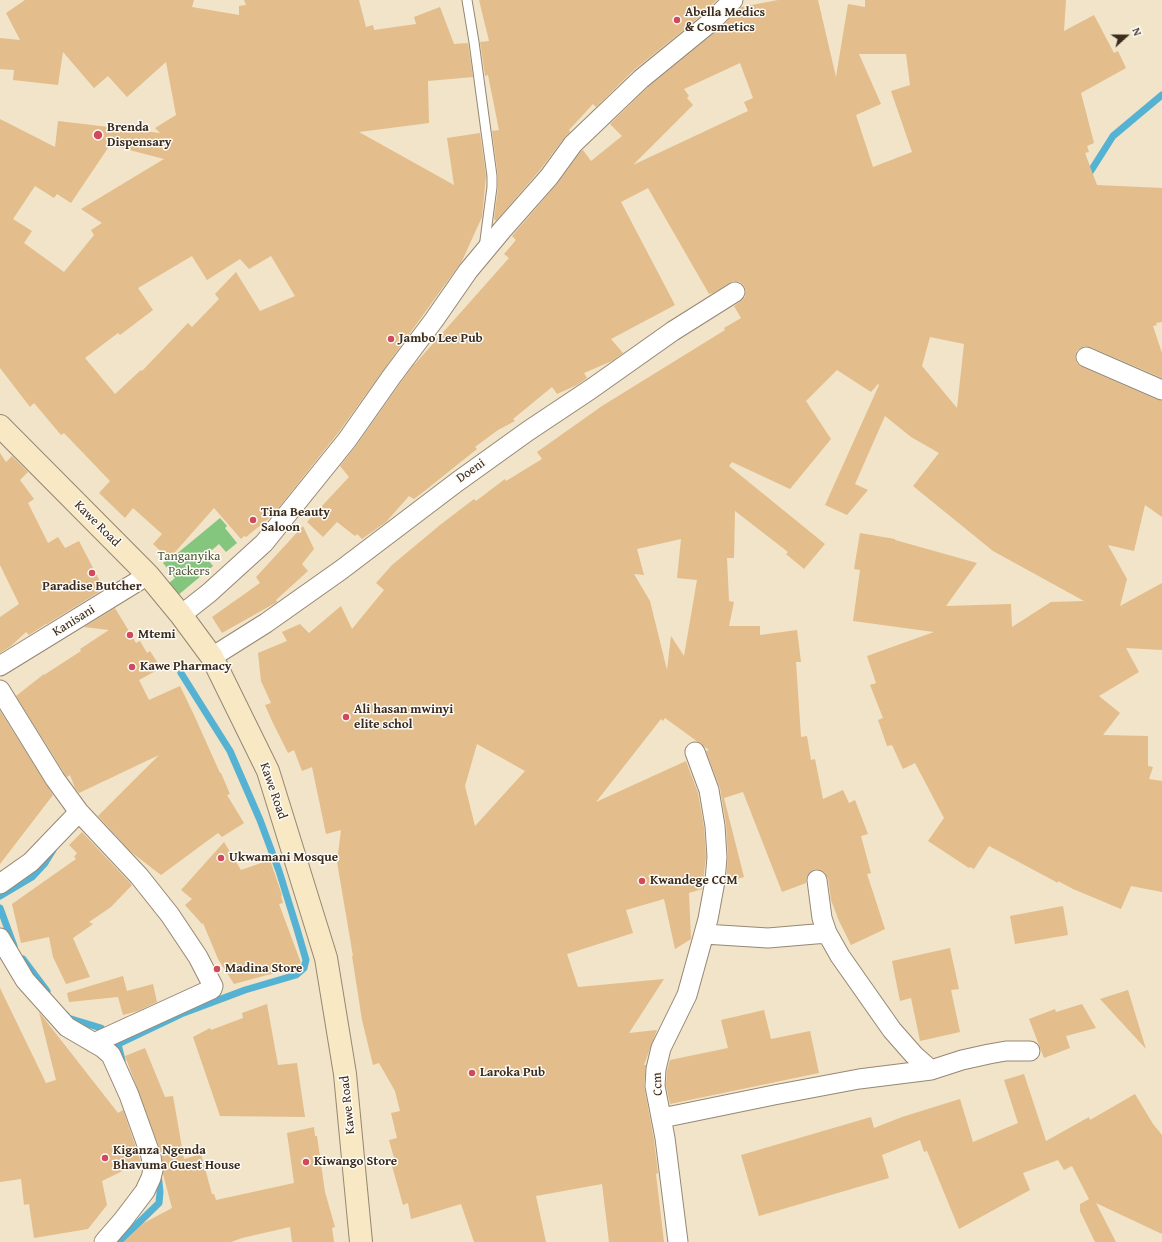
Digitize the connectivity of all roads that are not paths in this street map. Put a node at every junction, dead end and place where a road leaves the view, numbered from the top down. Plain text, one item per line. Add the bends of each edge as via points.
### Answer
1 (468, 0) edge
2 (733, 0) edge
3 (484, 253) junction
4 (736, 292) dead end
5 (1086, 357) dead end
6 (1162, 390) edge
7 (0, 426) edge
8 (148, 575) junction
9 (181, 615) junction
10 (212, 657) junction
11 (0, 666) edge
12 (0, 690) edge
13 (695, 752) dead end
14 (79, 812) junction
15 (817, 880) dead end
16 (0, 884) edge
17 (704, 934) junction
18 (827, 934) junction
19 (0, 938) edge
20 (94, 1043) junction
21 (1030, 1051) dead end
22 (931, 1070) junction
23 (662, 1118) junction
24 (104, 1242) edge
25 (361, 1242) edge
26 (678, 1242) edge

1 - 3 lane via 492,176
2 - 3 street via 712,21 641,79 573,144 549,177
3 - 9 street via 468,271 347,440 264,543
4 - 10 street, Doeni via 673,331 528,431 341,570 266,623
5 - 6 street
7 - 8 main road, Kawe Road
8 - 9 main road, Kawe Road
8 - 11 street, Kanisani
9 - 10 main road, Kawe Road
10 - 25 main road, Kawe Road via 268,771 326,958 345,1074
12 - 14 street via 54,780
13 - 17 street, Ccm via 709,790 717,857 715,881
14 - 16 street via 31,862
14 - 20 street via 139,876 170,915 198,957 213,986 212,989
15 - 18 street via 822,918
17 - 18 street via 768,938
17 - 23 street, Ccm via 687,995 660,1048 655,1086
18 - 22 street via 892,1030
19 - 20 street via 25,980 67,1027
20 - 24 street via 111,1055 129,1095 151,1156 153,1170 145,1191
21 - 22 street via 989,1054
22 - 23 street via 813,1088
23 - 26 street, Ccm

